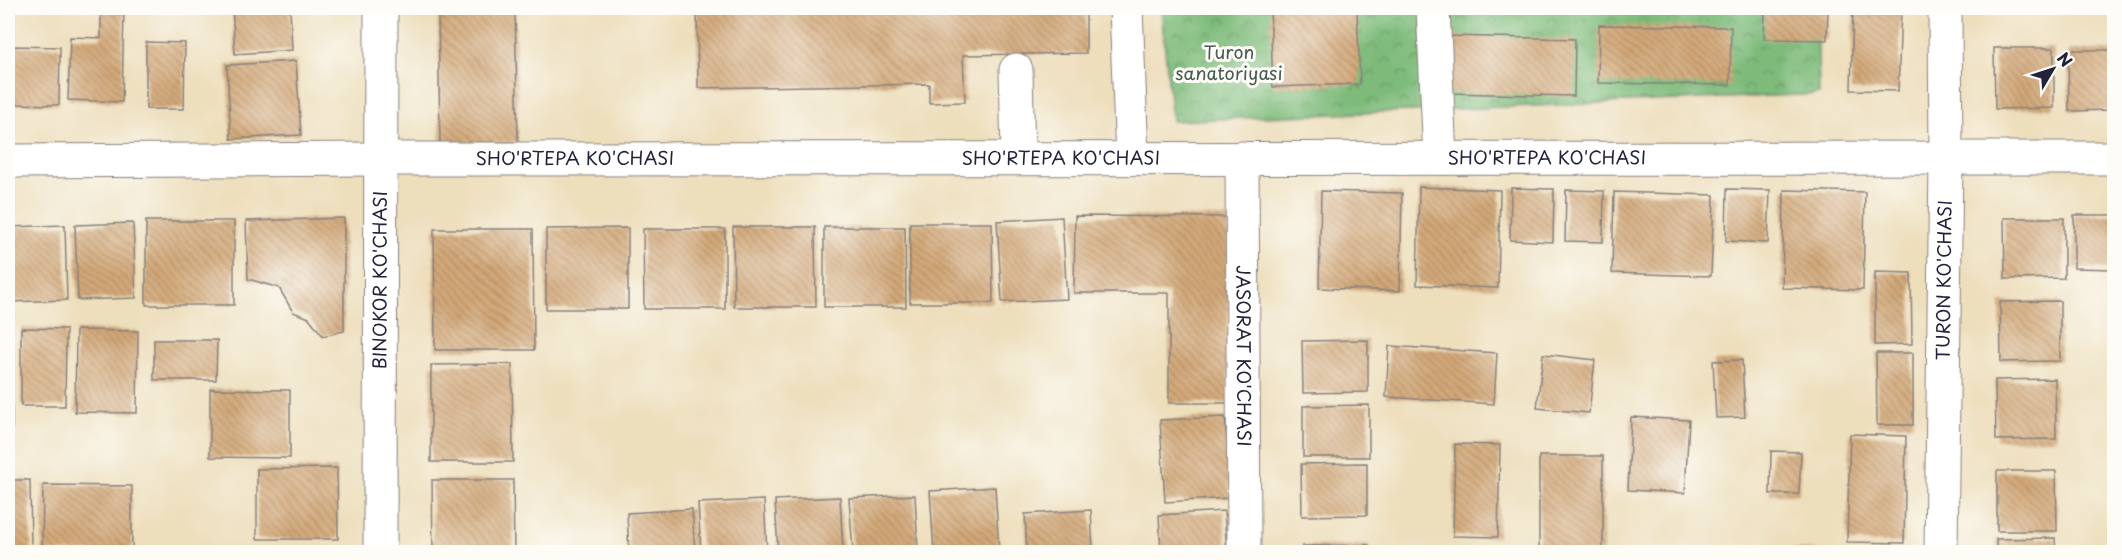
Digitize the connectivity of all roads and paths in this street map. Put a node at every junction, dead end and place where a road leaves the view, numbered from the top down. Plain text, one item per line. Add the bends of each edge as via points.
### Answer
1 (381, 8) edge
2 (1126, 8) edge
3 (1433, 8) edge
4 (1945, 8) edge
5 (1016, 70) dead end
6 (1018, 158) junction
7 (1132, 158) junction
8 (1242, 158) junction
9 (1440, 158) junction
10 (2115, 158) edge
11 (381, 159) junction
12 (1946, 159) junction
13 (8, 161) edge
14 (380, 552) edge
15 (1244, 552) edge
16 (1941, 552) edge

1 - 11 street, BINOKOR KO'CHASI
2 - 7 street
3 - 9 street
4 - 12 street, TURON KO'CHASI
5 - 6 street
6 - 7 street, SHO'RTEPA KO'CHASI
6 - 11 street, SHO'RTEPA KO'CHASI
7 - 8 street, SHO'RTEPA KO'CHASI
8 - 9 street, SHO'RTEPA KO'CHASI
8 - 15 street, JASORAT KO'CHASI
9 - 12 street, SHO'RTEPA KO'CHASI
10 - 12 street, SHO'RTEPA KO'CHASI
11 - 13 street, SHO'RTEPA KO'CHASI
11 - 14 street, BINOKOR KO'CHASI
12 - 16 street, TURON KO'CHASI

